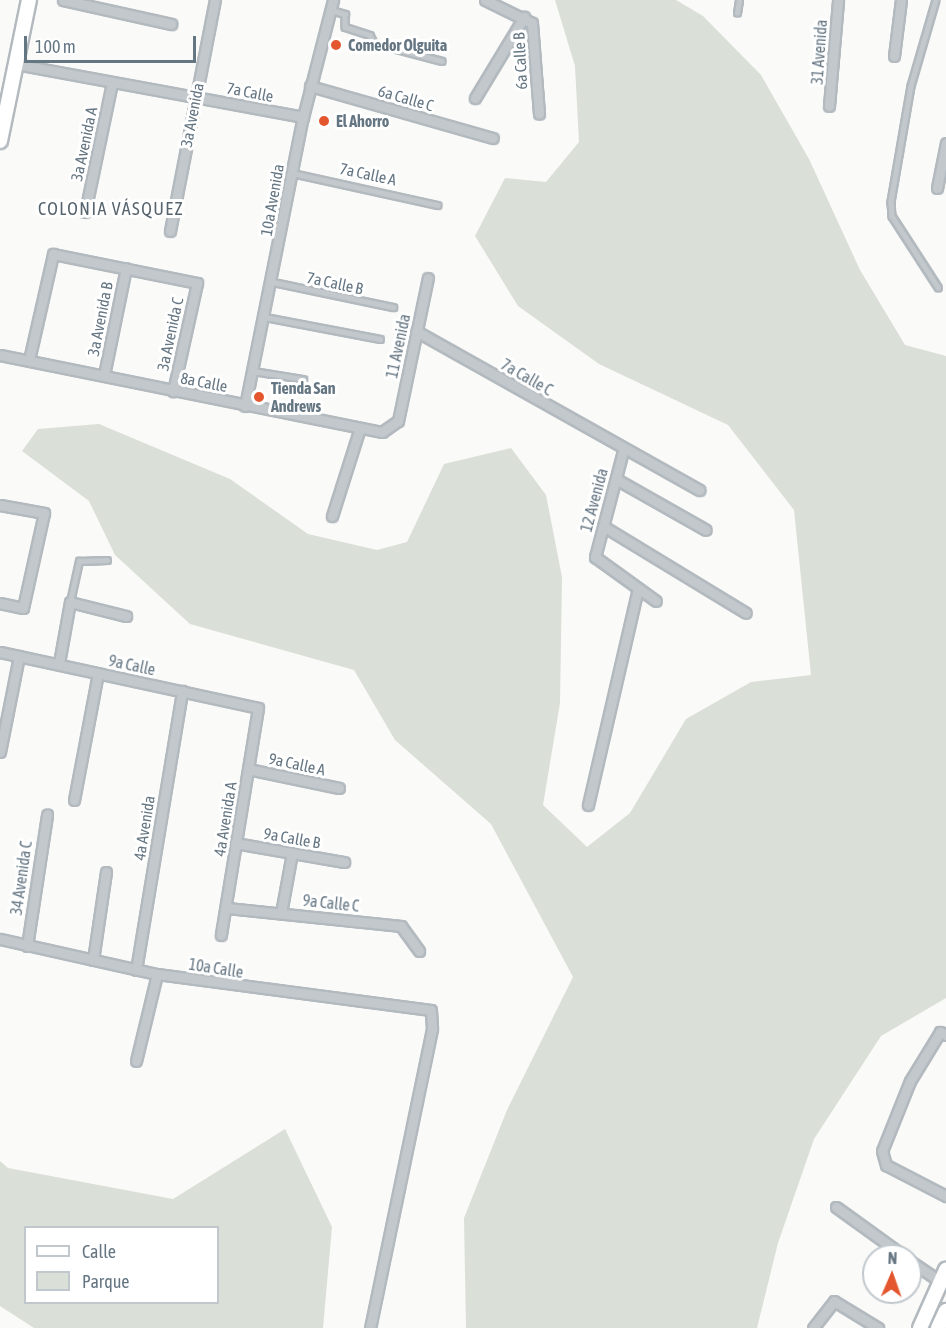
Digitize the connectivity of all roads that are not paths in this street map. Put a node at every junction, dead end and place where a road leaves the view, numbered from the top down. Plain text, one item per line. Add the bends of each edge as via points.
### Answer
1 (28, 0) edge
2 (63, 0) edge
3 (215, 0) edge
4 (333, 0) edge
5 (484, 0) edge
6 (739, 0) edge
7 (838, 0) edge
8 (902, 0) edge
9 (936, 0) edge
10 (331, 10) junction
11 (737, 13) dead end
12 (524, 17) junction
13 (171, 24) dead end
14 (894, 56) dead end
15 (442, 62) dead end
16 (15, 64) junction
17 (112, 83) junction
18 (310, 86) junction
19 (195, 97) junction
20 (475, 98) dead end
21 (829, 106) dead end
22 (539, 114) dead end
23 (303, 117) junction
24 (493, 138) dead end
25 (0, 141) edge
26 (946, 143) edge
27 (292, 173) junction
28 (937, 188) dead end
29 (438, 205) dead end
30 (85, 212) dead end
31 (170, 231) dead end
32 (126, 268) junction
33 (428, 278) dead end
34 (273, 282) junction
35 (938, 287) dead end
36 (393, 307) dead end
37 (265, 317) junction
38 (416, 331) junction
39 (380, 339) dead end
40 (0, 355) edge
41 (29, 360) junction
42 (253, 371) junction
43 (104, 375) junction
44 (303, 379) dead end
45 (173, 392) junction
46 (245, 406) junction
47 (399, 421) joint
48 (359, 431) junction
49 (622, 451) junction
50 (616, 479) junction
51 (699, 490) dead end
52 (0, 505) edge
53 (332, 516) dead end
54 (603, 526) junction
55 (706, 530) dead end
56 (107, 560) dead end
57 (638, 589) junction
58 (656, 601) dead end
59 (70, 602) junction
60 (0, 603) edge
61 (746, 613) dead end
62 (126, 616) dead end
63 (0, 652) edge
64 (19, 656) junction
65 (59, 663) junction
66 (98, 673) junction
67 (182, 691) junction
68 (258, 708) joint
69 (0, 752) edge
70 (248, 769) junction
71 (339, 788) dead end
72 (74, 800) dead end
73 (588, 805) dead end
74 (47, 815) dead end
75 (235, 843) junction
76 (292, 853) junction
77 (344, 862) dead end
78 (106, 872) dead end
79 (226, 908) junction
80 (281, 913) junction
81 (221, 935) dead end
82 (0, 939) edge
83 (27, 946) junction
84 (419, 951) dead end
85 (93, 960) junction
86 (136, 970) junction
87 (157, 974) junction
88 (946, 1035) edge
89 (136, 1061) dead end
90 (946, 1196) edge
91 (836, 1207) dead end
92 (887, 1244) edge
93 (922, 1266) edge
94 (943, 1276) edge
95 (946, 1311) edge
96 (369, 1328) edge
97 (813, 1328) edge
98 (878, 1328) edge
99 (920, 1328) edge
100 (938, 1328) edge

1 - 16 street
2 - 13 street
3 - 19 street, 3a Avenida
4 - 10 street, 10a Avenida
5 - 12 street, 6a Calle B
6 - 11 lane
7 - 21 street, 31 Avenida
8 - 14 street
9 - 35 lane via 911,86 891,202 892,216
10 - 15 lane via 345,14 343,25 370,35 374,43
10 - 18 street, 10a Avenida
12 - 20 street
12 - 22 street, 6a Calle B via 532,23
16 - 17 street, 7a Calle
16 - 25 street
17 - 19 street, 7a Calle
17 - 30 street, 3a Avenida A
18 - 23 street, 10a Avenida
18 - 24 street, 6a Calle C
19 - 23 street, 7a Calle
19 - 31 street, 3a Avenida
23 - 27 street, 10a Avenida
26 - 28 street
27 - 29 lane, 7a Calle A
27 - 34 street, 10a Avenida
32 - 41 street via 53,254
32 - 43 street, 3a Avenida B
32 - 45 street, 3a Avenida C via 196,283
33 - 38 street, 11 Avenida
34 - 36 lane, 7a Calle B
34 - 37 street, 10a Avenida
37 - 39 lane
37 - 42 street, 10a Avenida
38 - 47 street, 11 Avenida
38 - 49 street, 7a Calle C
40 - 41 street, 8a Calle
41 - 43 street, 8a Calle
42 - 44 lane
42 - 46 street, 10a Avenida
43 - 45 street, 8a Calle
45 - 46 street, 8a Calle
46 - 48 street, 8a Calle
47 - 48 street, 8a Calle via 382,432
48 - 53 street
49 - 50 street, 12 Avenida
49 - 51 street, 7a Calle C
50 - 54 street, 12 Avenida
50 - 55 street
52 - 60 street via 44,513 23,608
54 - 57 street, 12 Avenida via 595,557
54 - 61 street
56 - 59 lane via 79,561
57 - 58 street
57 - 73 street
59 - 62 street
59 - 65 street
63 - 64 street, 9a Calle
64 - 65 street, 9a Calle
64 - 69 street
65 - 66 street, 9a Calle
66 - 67 street, 9a Calle
66 - 72 street
67 - 68 street, 9a Calle
67 - 86 street, 4a Avenida
68 - 70 street, 4a Avenida A
70 - 71 street, 9a Calle A
70 - 75 street, 4a Avenida A
74 - 83 street, 34 Avenida C
75 - 76 street, 9a Calle B
75 - 79 street, 4a Avenida A
76 - 77 street, 9a Calle B
76 - 80 street
78 - 85 street
79 - 80 street, 9a Calle C
79 - 81 street, 4a Avenida A
80 - 84 street, 9a Calle C via 401,926
82 - 83 street, 10a Calle
83 - 85 street, 10a Calle
85 - 86 street, 10a Calle
86 - 87 street, 10a Calle
87 - 89 street
87 - 96 street, 10a Calle via 431,1010 432,1029
88 - 90 street via 940,1032 910,1081 882,1151 886,1165
91 - 92 street
93 - 94 street
94 - 99 street
95 - 100 street
97 - 98 street via 834,1301

